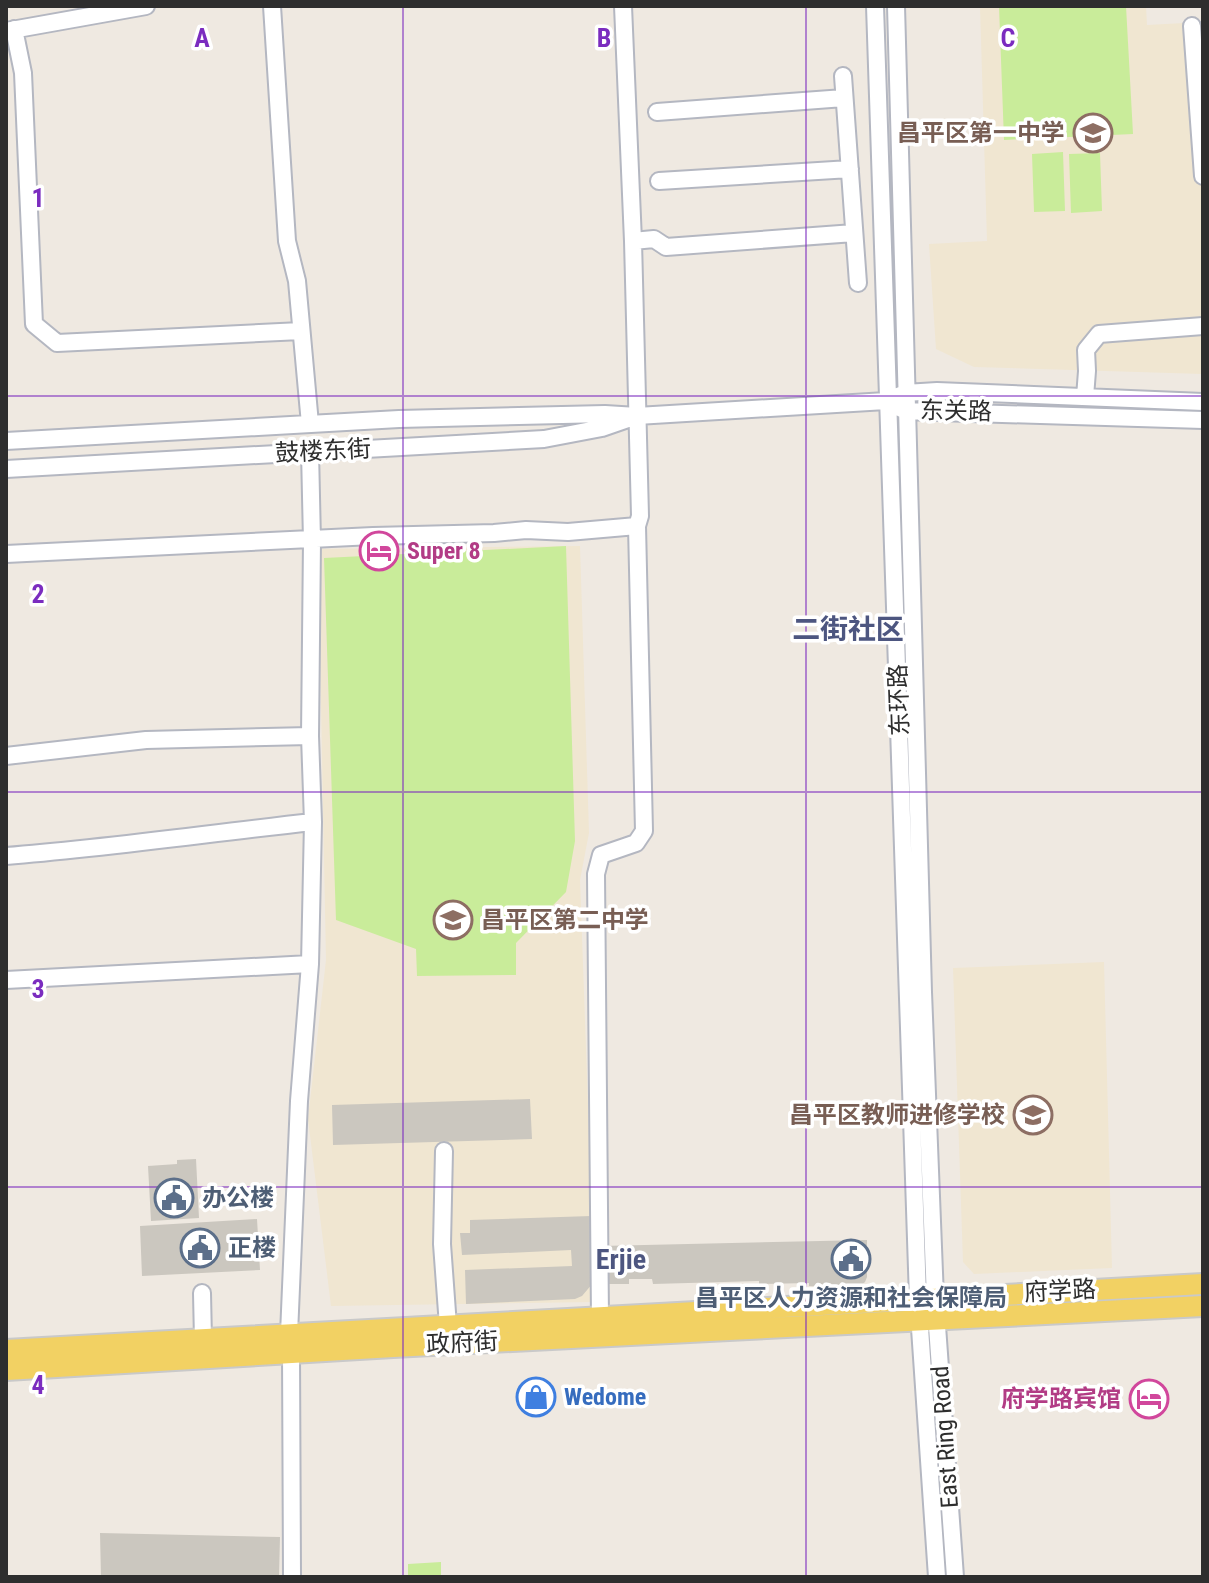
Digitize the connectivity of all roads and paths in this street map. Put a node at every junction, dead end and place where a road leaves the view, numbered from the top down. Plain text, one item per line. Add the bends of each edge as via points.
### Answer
1 (146, 6) edge
2 (272, 6) edge
3 (623, 6) edge
4 (875, 6) edge
5 (896, 6) edge
6 (1192, 26) dead end
7 (10, 30) edge
8 (843, 76) dead end
9 (844, 98) junction
10 (657, 112) dead end
11 (850, 169) junction
12 (1203, 176) edge
13 (659, 181) dead end
14 (854, 233) junction
15 (633, 241) junction
16 (858, 283) dead end
17 (1203, 326) edge
18 (301, 331) junction
19 (905, 393) junction
20 (1085, 397) junction
21 (886, 401) junction
22 (1203, 402) edge
23 (906, 411) junction
24 (637, 416) junction
25 (1203, 420) edge
26 (310, 424) junction
27 (6, 441) edge
28 (310, 451) junction
29 (6, 469) edge
30 (637, 526) junction
31 (312, 541) junction
32 (6, 554) edge
33 (310, 736) junction
34 (6, 756) edge
35 (313, 822) junction
36 (6, 856) edge
37 (310, 964) junction
38 (6, 980) edge
39 (444, 1151) dead end
40 (1203, 1284) edge
41 (202, 1293) dead end
42 (926, 1298) junction
43 (1203, 1306) edge
44 (600, 1318) junction
45 (928, 1320) junction
46 (448, 1326) junction
47 (203, 1340) junction
48 (290, 1344) junction
49 (6, 1350) edge
50 (6, 1370) edge
51 (292, 1577) edge
52 (937, 1577) edge
53 (955, 1577) edge

1 - 7 street
2 - 18 street via 287,241
3 - 15 street
4 - 21 street, 东环路
5 - 19 street, 东环路
6 - 12 street
7 - 18 street via 23,73 34,324 57,343
8 - 9 street
9 - 10 street
9 - 11 street
11 - 13 street
11 - 14 street
14 - 15 street via 666,247 654,239
14 - 16 street
15 - 24 street
17 - 20 street via 1099,334 1086,350
18 - 26 street
19 - 20 street, 东关路
19 - 21 street, 东关路
19 - 23 street, 东环路
20 - 22 street, 东关路
21 - 23 street, 东关路
21 - 24 street, 鼓楼东街
21 - 42 street, 东环路
23 - 25 street, 东关路
23 - 42 street, 东环路
24 - 26 street, 鼓楼东街
24 - 28 street, 鼓楼东街 via 544,439
24 - 30 street
26 - 27 street, 鼓楼东街
28 - 29 street, 鼓楼东街
28 - 31 street
30 - 31 street
30 - 44 street via 644,831 636,843 601,855 596,874
31 - 32 street
31 - 33 street
33 - 34 street via 146,740
33 - 35 street
35 - 36 street
35 - 37 street
37 - 38 street
37 - 48 street
39 - 46 street via 442,1244
40 - 42 main road, 府学路
41 - 47 street
42 - 44 main road, 政府街
42 - 45 street, East Ring Road
43 - 45 main road, 府学路
44 - 46 main road, 政府街
45 - 48 main road, 政府街
45 - 52 street, East Ring Road
45 - 53 street, East Ring Road
46 - 48 main road, 政府街
47 - 48 main road, 政府街
47 - 49 main road, 政府街
48 - 50 main road, 政府街
48 - 51 street

